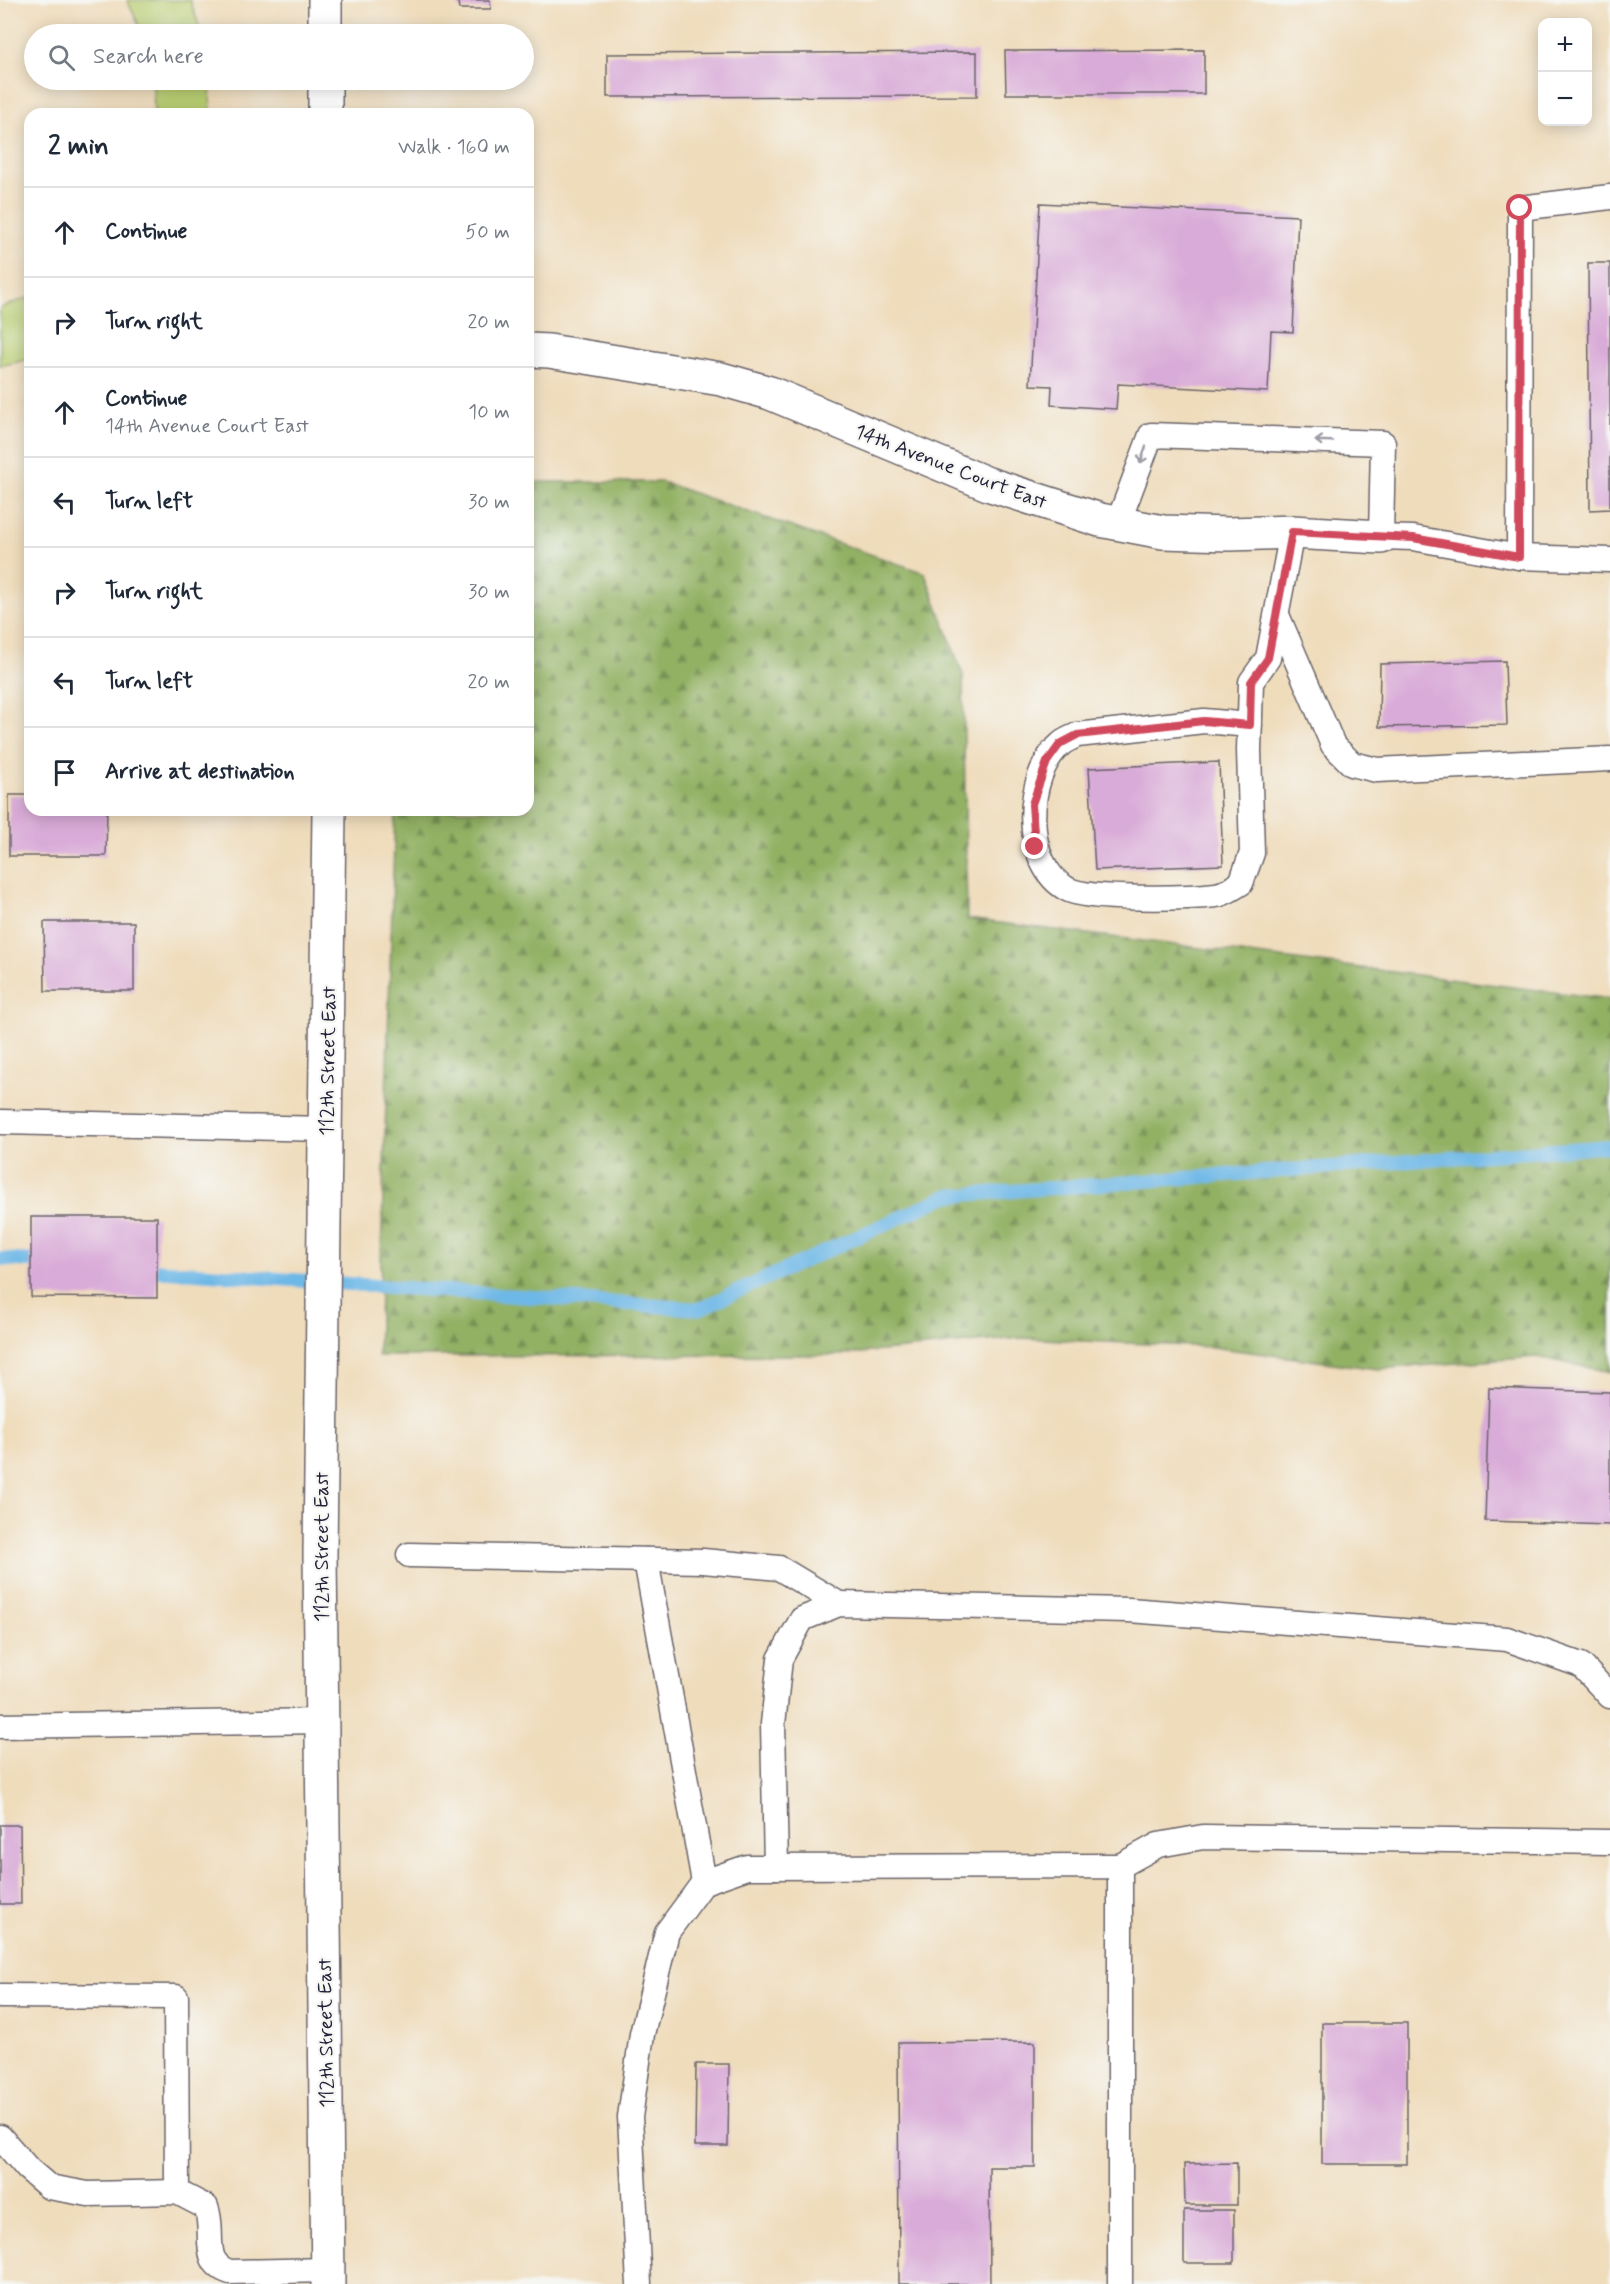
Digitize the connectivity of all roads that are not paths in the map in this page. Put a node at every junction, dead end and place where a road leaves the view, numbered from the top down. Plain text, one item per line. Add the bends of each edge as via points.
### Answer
1 (325, 0) edge
2 (325, 24) edge
3 (325, 90) edge
4 (325, 108) edge
5 (1610, 197) edge
6 (534, 350) edge
7 (1118, 524) junction
8 (1292, 532) junction
9 (1381, 537) junction
10 (1519, 557) junction
11 (1610, 560) edge
12 (1277, 615) junction
13 (1250, 725) junction
14 (1610, 759) edge
15 (329, 816) edge
16 (0, 1122) edge
17 (327, 1129) junction
18 (409, 1555) dead end
19 (646, 1560) junction
20 (839, 1604) junction
21 (1610, 1696) edge
22 (321, 1720) junction
23 (0, 1726) edge
24 (1610, 1842) edge
25 (1120, 1866) junction
26 (776, 1867) junction
27 (705, 1882) junction
28 (0, 1996) edge
29 (0, 2137) edge
30 (177, 2192) junction
31 (328, 2277) edge
32 (639, 2284) edge
33 (1120, 2284) edge

1 - 2 main road
3 - 4 main road
5 - 10 lane via 1520,208
6 - 7 main road, 14th Avenue Court East via 721,379 770,393 988,484
7 - 8 main road, 14th Avenue Court East via 1163,532
9 -> 7 lane via 1383,443 1150,435
8 - 9 main road, 14th Avenue Court East
8 - 12 lane
9 - 10 lane via 1413,538
10 - 11 lane
12 - 13 lane via 1268,658 1251,682
12 - 14 lane via 1333,745 1352,764 1377,770
13 - 13 lane via 1252,853 1241,884 1219,895 1094,897 1068,890 1049,876 1035,847 1032,804 1047,762 1060,744 1077,735 1204,721
15 - 17 main road, 112th Street East
16 - 17 lane
17 - 22 main road, 112th Street East
18 - 19 lane
19 - 20 lane via 779,1568
19 - 27 lane
20 - 21 lane via 1128,1610 1507,1639 1581,1665
20 - 26 lane via 802,1618 780,1659 773,1724
22 - 23 lane
22 - 31 main road, 112th Street East
24 - 25 lane via 1203,1837 1158,1845
25 - 26 lane
25 - 33 lane
26 - 27 lane via 747,1867
27 - 32 lane via 667,1932 642,2034 630,2117
28 - 30 lane via 176,1997
29 - 30 lane via 49,2187 88,2194
30 - 31 lane via 206,2207 212,2259 218,2268 230,2272

